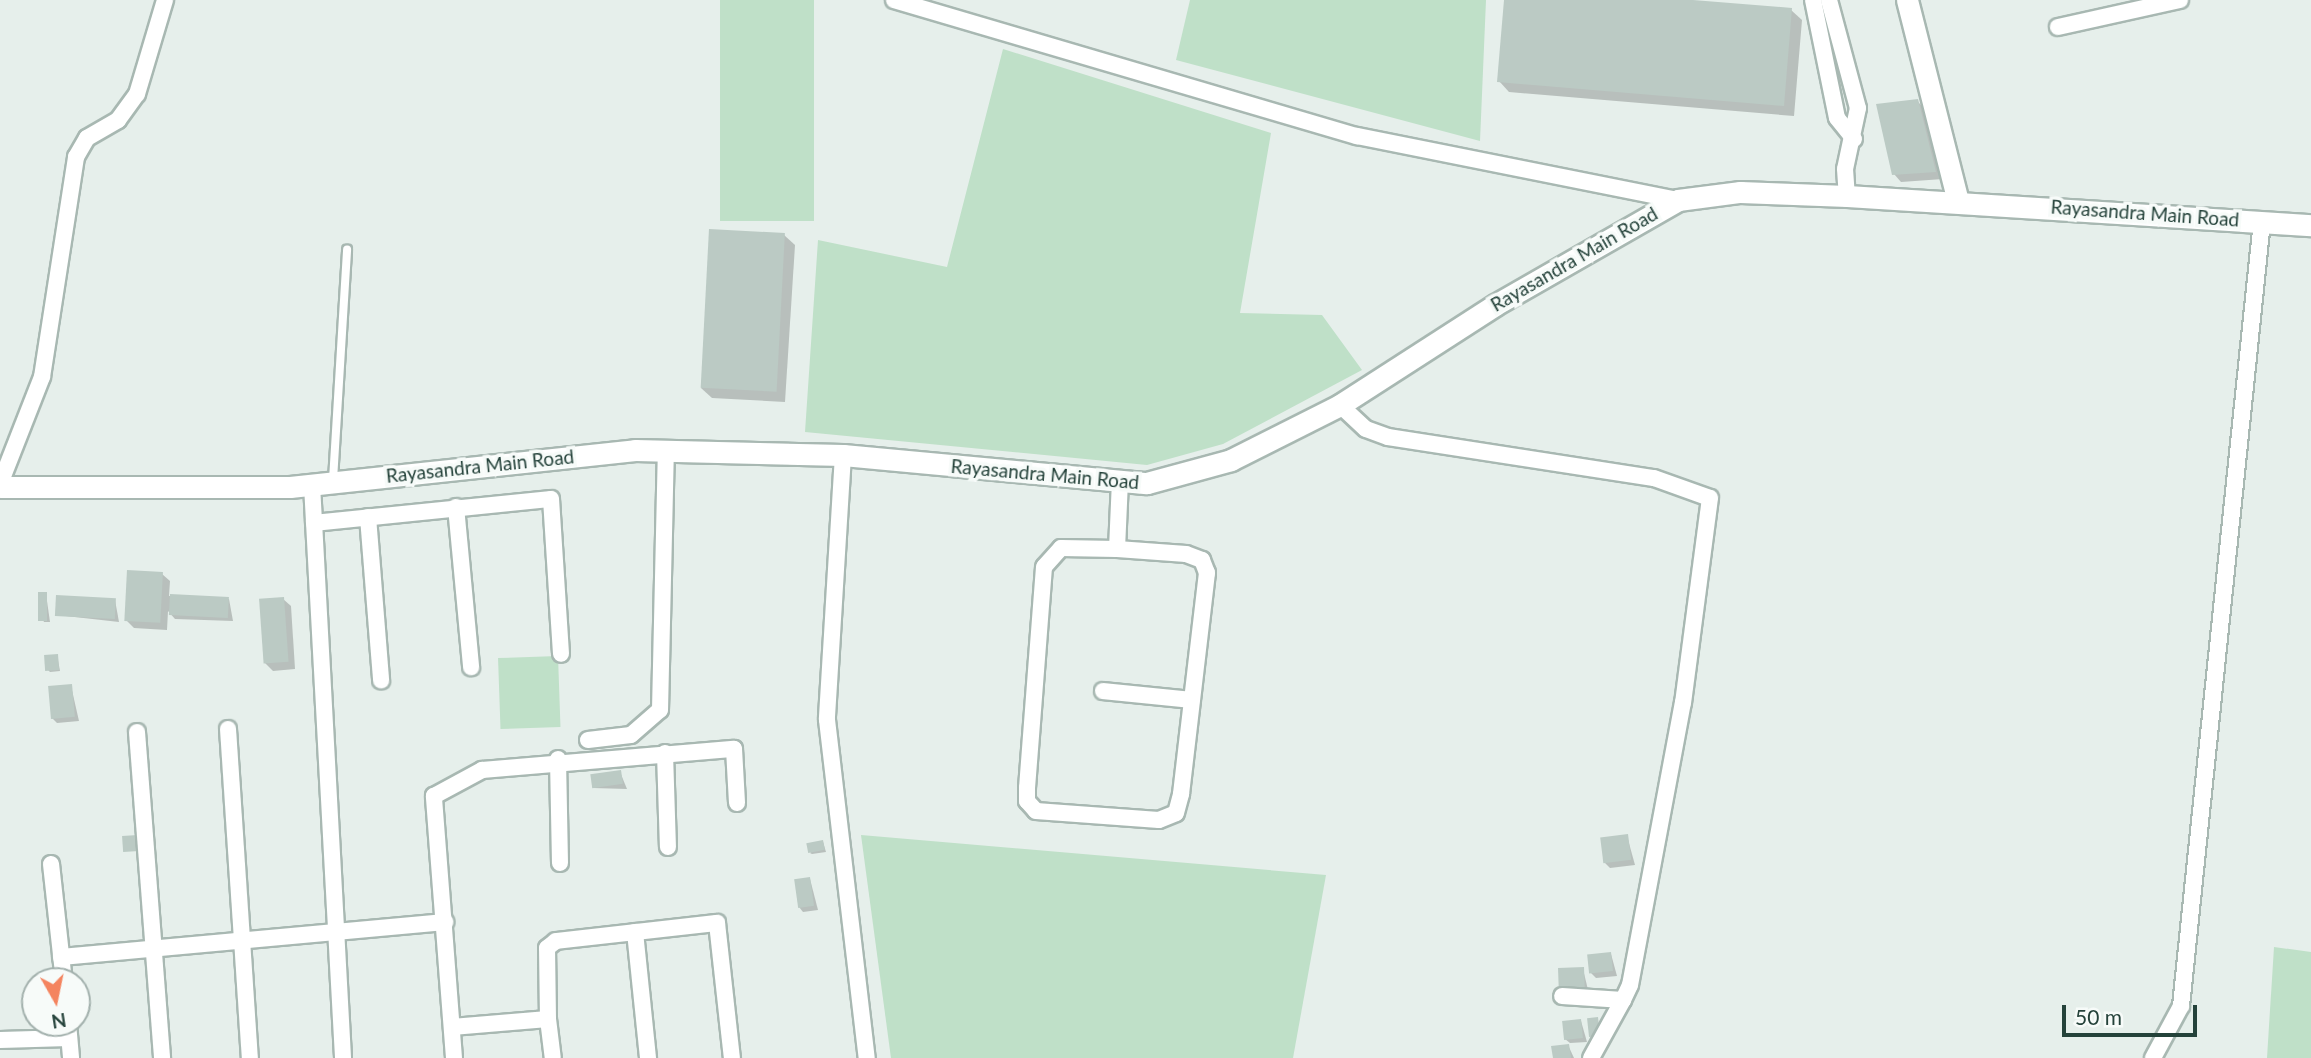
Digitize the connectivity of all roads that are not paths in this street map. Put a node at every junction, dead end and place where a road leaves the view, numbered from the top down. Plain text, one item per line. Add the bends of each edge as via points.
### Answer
1 (165, 0) edge
2 (894, 0) edge
3 (1813, 0) edge
4 (1829, 0) edge
5 (1906, 0) edge
6 (2101, 0) edge
7 (2180, 0) edge
8 (2104, 17) junction
9 (2058, 27) dead end
10 (1854, 139) junction
11 (1847, 196) junction
12 (1678, 200) junction
13 (1958, 201) junction
14 (2262, 221) junction
15 (2311, 225) edge
16 (347, 249) dead end
17 (1340, 405) junction
18 (666, 450) junction
19 (843, 455) junction
20 (1120, 480) junction
21 (322, 483) junction
22 (0, 485) edge
23 (456, 507) junction
24 (368, 517) junction
25 (314, 523) junction
26 (1117, 549) junction
27 (561, 654) dead end
28 (471, 667) dead end
29 (381, 680) dead end
30 (1103, 691) dead end
31 (1192, 699) junction
32 (228, 729) dead end
33 (137, 732) dead end
34 (588, 740) dead end
35 (665, 752) junction
36 (558, 759) junction
37 (737, 803) dead end
38 (668, 847) dead end
39 (561, 863) dead end
40 (51, 864) dead end
41 (445, 922) junction
42 (332, 931) junction
43 (635, 932) junction
44 (242, 939) junction
45 (152, 947) junction
46 (61, 957) junction
47 (62, 967) edge
48 (1562, 996) dead end
49 (1623, 1000) junction
50 (548, 1020) junction
51 (452, 1027) junction
52 (21, 1037) edge
53 (70, 1037) edge
54 (0, 1040) edge
55 (71, 1058) edge
56 (162, 1058) edge
57 (250, 1058) edge
58 (343, 1058) edge
59 (454, 1058) edge
60 (553, 1058) edge
61 (648, 1058) edge
62 (732, 1058) edge
63 (867, 1058) edge
64 (1591, 1058) edge
65 (2153, 1058) edge

1 - 22 street via 137,94 118,120 87,138 76,157 42,377
2 - 12 street via 1344,132
3 - 10 street via 1837,118
4 - 10 street via 1858,108
5 - 13 street
6 - 8 street
7 - 8 street
8 - 9 street
10 - 11 street
11 - 12 street, Rayasandra Main Road via 1740,192
11 - 13 street, Rayasandra Main Road
12 - 17 street, Rayasandra Main Road via 1495,304
13 - 14 street, Rayasandra Main Road
14 - 15 street, Rayasandra Main Road
14 - 65 street via 2181,1006
16 - 21 lane
17 - 20 street, Rayasandra Main Road via 1191,474 1147,483
17 - 49 street via 1366,429 1388,437 1654,478 1710,498 1683,702
18 - 19 street, Rayasandra Main Road
18 - 21 street, Rayasandra Main Road
18 - 34 street via 660,710 631,735
19 - 20 street, Rayasandra Main Road
19 - 63 street via 827,720
20 - 26 street
21 - 22 street, Rayasandra Main Road
21 - 25 street
23 - 24 street
23 - 27 street via 551,499
23 - 28 street
24 - 25 street
24 - 29 street
25 - 42 street
26 - 31 street via 1202,560 1207,573
26 - 31 street via 1061,548 1048,555 1027,802 1035,811 1159,820 1176,813
30 - 31 street
32 - 44 street
33 - 45 street
35 - 36 street
35 - 37 street via 734,748
35 - 38 street
36 - 39 street
36 - 41 street via 482,770 434,796
40 - 46 street
41 - 42 street
41 - 51 street
42 - 44 street
42 - 58 street
43 - 50 street via 556,941 547,948
43 - 61 street
43 - 62 street via 717,922
44 - 45 street
44 - 57 street
45 - 46 street
45 - 56 street
46 - 47 street
48 - 49 street
49 - 64 street
50 - 51 street
50 - 60 street
51 - 59 street
52 - 54 street
53 - 55 street

